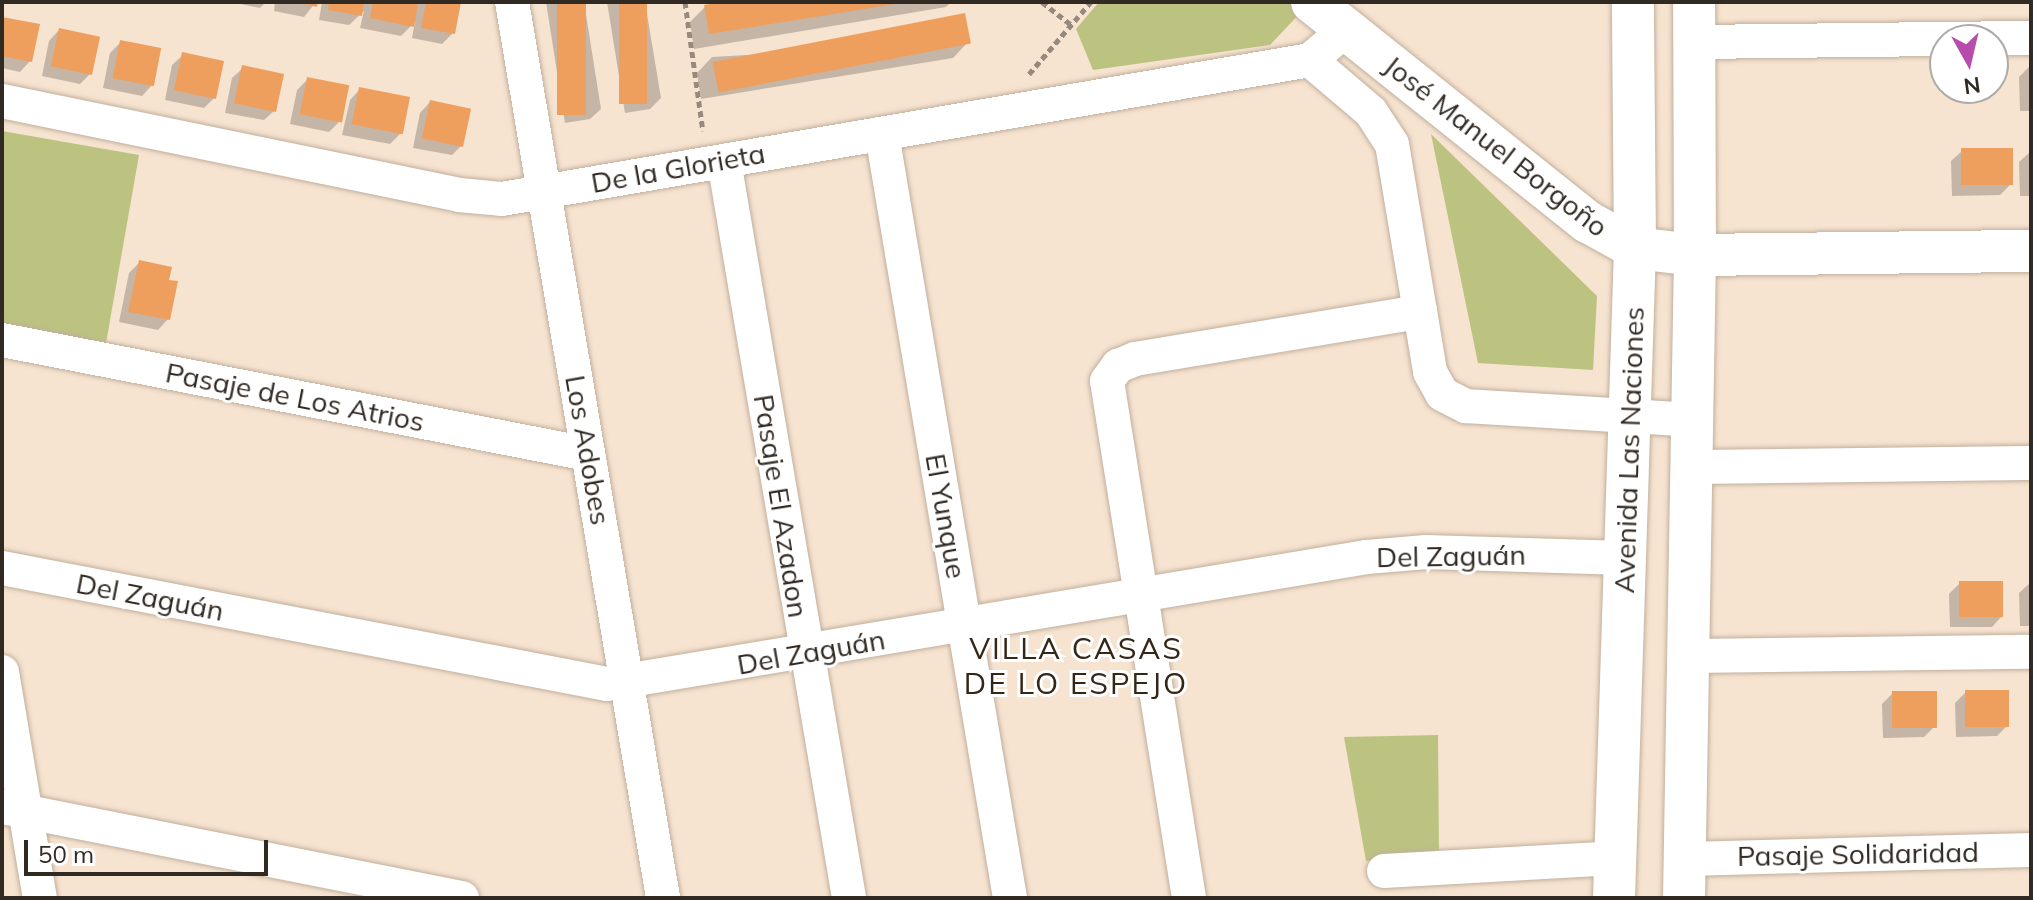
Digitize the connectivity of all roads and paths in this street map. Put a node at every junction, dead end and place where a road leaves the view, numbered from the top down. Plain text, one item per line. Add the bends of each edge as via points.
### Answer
1 (512, 2) edge
2 (685, 2) edge
3 (1042, 2) edge
4 (1091, 2) edge
5 (1312, 2) edge
6 (1633, 2) edge
7 (1694, 22) edge
8 (1071, 25) junction
9 (1347, 29) junction
10 (2031, 38) edge
11 (1310, 60) junction
12 (2, 101) edge
13 (994, 115) junction
14 (882, 134) junction
15 (716, 162) junction
16 (544, 191) junction
17 (1635, 248) junction
18 (2031, 251) edge
19 (1695, 255) junction
20 (1420, 312) junction
21 (2, 340) edge
22 (1630, 415) junction
23 (1693, 420) junction
24 (588, 454) junction
25 (2031, 463) edge
26 (1692, 467) junction
27 (1625, 558) junction
28 (2, 568) edge
29 (1139, 596) junction
30 (964, 625) junction
31 (2031, 652) edge
32 (806, 653) junction
33 (1689, 656) junction
34 (2, 672) edge
35 (627, 683) junction
36 (14, 809) edge
37 (2031, 850) edge
38 (1384, 871) dead end
39 (1615, 878) edge
40 (1685, 878) edge
41 (40, 898) edge
42 (462, 898) edge
43 (663, 898) edge
44 (849, 898) edge
45 (1010, 898) edge
46 (1189, 898) edge

1 - 16 street, Los Adobes
2 - 15 path
3 - 8 path
4 - 8 path
5 - 9 street, José Manuel Borgoño
6 - 17 street, Avenida Las Naciones
7 - 10 street
7 - 19 street
8 - 13 path
9 - 11 street
9 - 17 street, José Manuel Borgoño via 1588,222
11 - 13 street, De la Glorieta
11 - 20 street via 1371,112 1392,144
12 - 16 street, De la Glorieta via 480,198
13 - 14 street, De la Glorieta
14 - 15 street, De la Glorieta
14 - 30 street, El Yunque
15 - 16 street, De la Glorieta
15 - 32 street, Pasaje El Azadon
16 - 24 street, Los Adobes
17 - 19 street, José Manuel Borgoño
17 - 22 street, Avenida Las Naciones
18 - 19 street, José Manuel Borgoño
19 - 23 street
20 - 22 street via 1434,384 1453,402
20 - 29 street via 1135,359 1112,373 1106,400
21 - 24 street, Pasaje de Los Atrios
22 - 23 street
22 - 27 street, Avenida Las Naciones
23 - 26 street
24 - 35 street, Los Adobes
25 - 26 street
26 - 33 street
27 - 29 street, Del Zaguán via 1396,553
27 - 39 street, Avenida Las Naciones
28 - 35 street, Del Zaguán via 590,683
29 - 30 street, Del Zaguán
29 - 46 street
30 - 32 street, Del Zaguán
30 - 45 street, El Yunque
31 - 33 street
32 - 35 street, Del Zaguán
32 - 44 street, Pasaje El Azadon
33 - 40 street
34 - 36 street
35 - 43 street, Los Adobes
36 - 41 street
36 - 42 street
37 - 40 street, Pasaje Solidaridad
38 - 39 street

